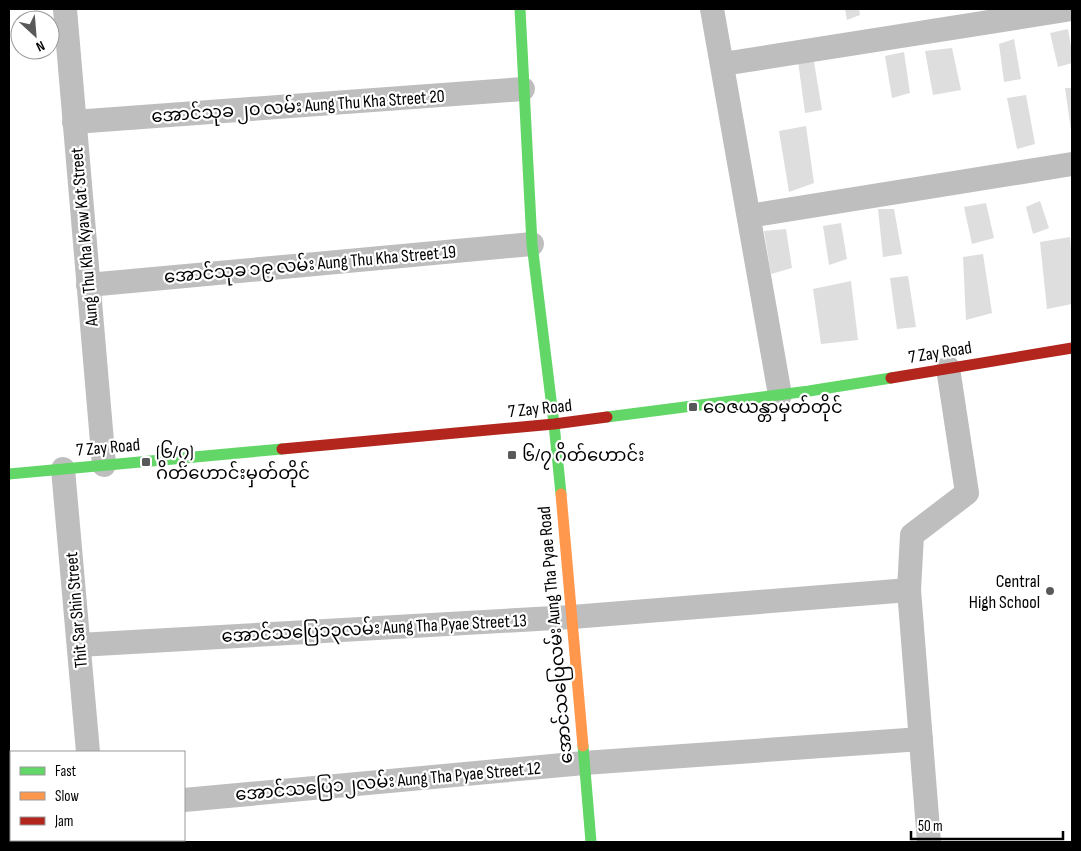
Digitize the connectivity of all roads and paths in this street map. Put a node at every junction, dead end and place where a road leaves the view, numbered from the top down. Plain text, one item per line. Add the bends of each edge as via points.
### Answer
1 (65, 9) edge
2 (520, 9) edge
3 (712, 9) edge
4 (1072, 9) edge
5 (723, 64) junction
6 (522, 89) junction
7 (74, 122) junction
8 (1072, 164) edge
9 (749, 216) junction
10 (532, 244) junction
11 (88, 285) junction
12 (1072, 348) edge
13 (948, 368) junction
14 (780, 395) junction
15 (554, 424) junction
16 (104, 465) junction
17 (63, 469) junction
18 (9, 474) edge
19 (909, 590) junction
20 (572, 617) junction
21 (78, 645) junction
22 (921, 739) junction
23 (88, 751) edge
24 (584, 763) junction
25 (185, 800) edge
26 (591, 842) edge
27 (929, 842) edge

1 - 7 street, Aung Thu Kha Kyaw Kat Street
2 - 6 street, အောင်သပြေလမ်း Aung Tha Pyae Road
3 - 5 street
4 - 5 street
5 - 9 street
6 - 7 street, အောင်သုခ ၂၀ လမ်း Aung Thu Kha Street 20
6 - 10 street, အောင်သပြေလမ်း Aung Tha Pyae Road
7 - 11 street, Aung Thu Kha Kyaw Kat Street
8 - 9 street
9 - 14 street
10 - 11 street, အောင်သုခ ၁၉ လမ်း Aung Thu Kha Street 19
10 - 15 street, အောင်သပြေလမ်း Aung Tha Pyae Road
11 - 16 street, Aung Thu Kha Kyaw Kat Street
12 - 13 street, 7 Zay Road
13 - 14 street, 7 Zay Road
13 - 19 street via 967,493 912,535
14 - 15 street, 7 Zay Road
15 - 16 street, 7 Zay Road
15 - 20 street, အောင်သပြေလမ်း Aung Tha Pyae Road
16 - 17 street, 7 Zay Road
17 - 18 street, 7 Zay Road
17 - 21 street, Thit Sar Shin Street
19 - 20 street, အောင်သပြေ၁၃လမ်း Aung Tha Pyae Street 13
19 - 22 street
20 - 21 street, အောင်သပြေ၁၃လမ်း Aung Tha Pyae Street 13
20 - 24 street, အောင်သပြေလမ်း Aung Tha Pyae Road
21 - 23 street, Thit Sar Shin Street
22 - 24 street, အောင်သပြေ၁၂လမ်း Aung Tha Pyae Street 12
22 - 27 street
24 - 25 street, အောင်သပြေ၁၂လမ်း Aung Tha Pyae Street 12
24 - 26 street, အောင်သပြေလမ်း Aung Tha Pyae Road

